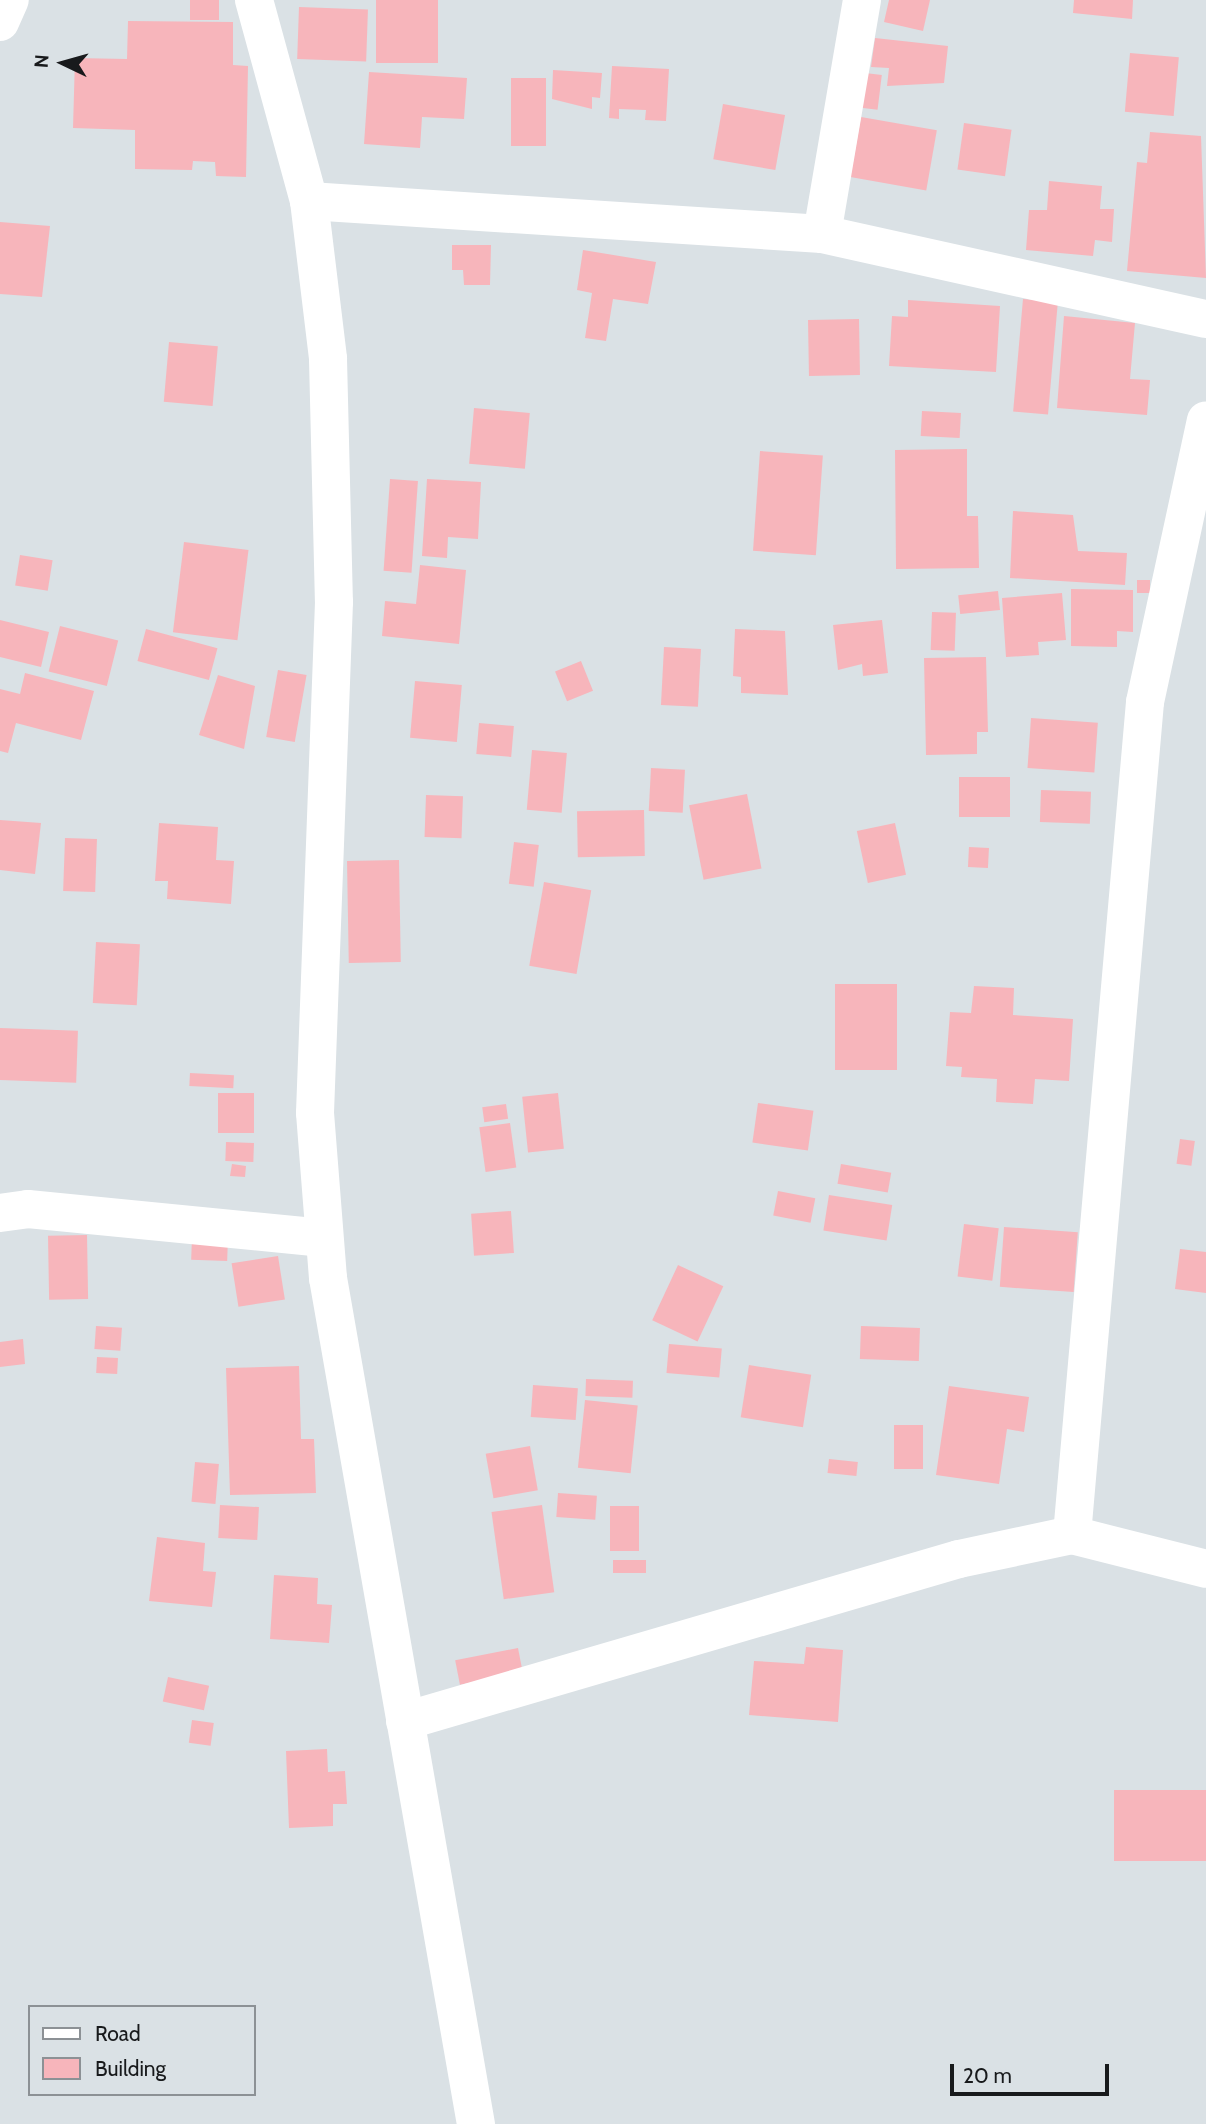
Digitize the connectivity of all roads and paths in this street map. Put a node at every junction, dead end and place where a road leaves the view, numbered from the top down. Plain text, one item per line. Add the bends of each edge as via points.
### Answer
1 (10, 0) edge
2 (254, 0) edge
3 (862, 0) edge
4 (0, 22) edge
5 (309, 201) junction
6 (822, 234) junction
7 (1206, 319) edge
8 (1206, 421) edge
9 (0, 1213) edge
10 (324, 1238) junction
11 (1072, 1535) junction
12 (1206, 1569) edge
13 (405, 1721) junction
14 (476, 2124) edge

1 - 4 street
2 - 5 street
3 - 6 street
5 - 6 street
5 - 10 street via 328,359 334,601 315,1113
6 - 7 street
8 - 11 street via 1145,702
9 - 10 street via 28,1209
10 - 13 street
11 - 12 street
11 - 13 street via 959,1559
13 - 14 street

